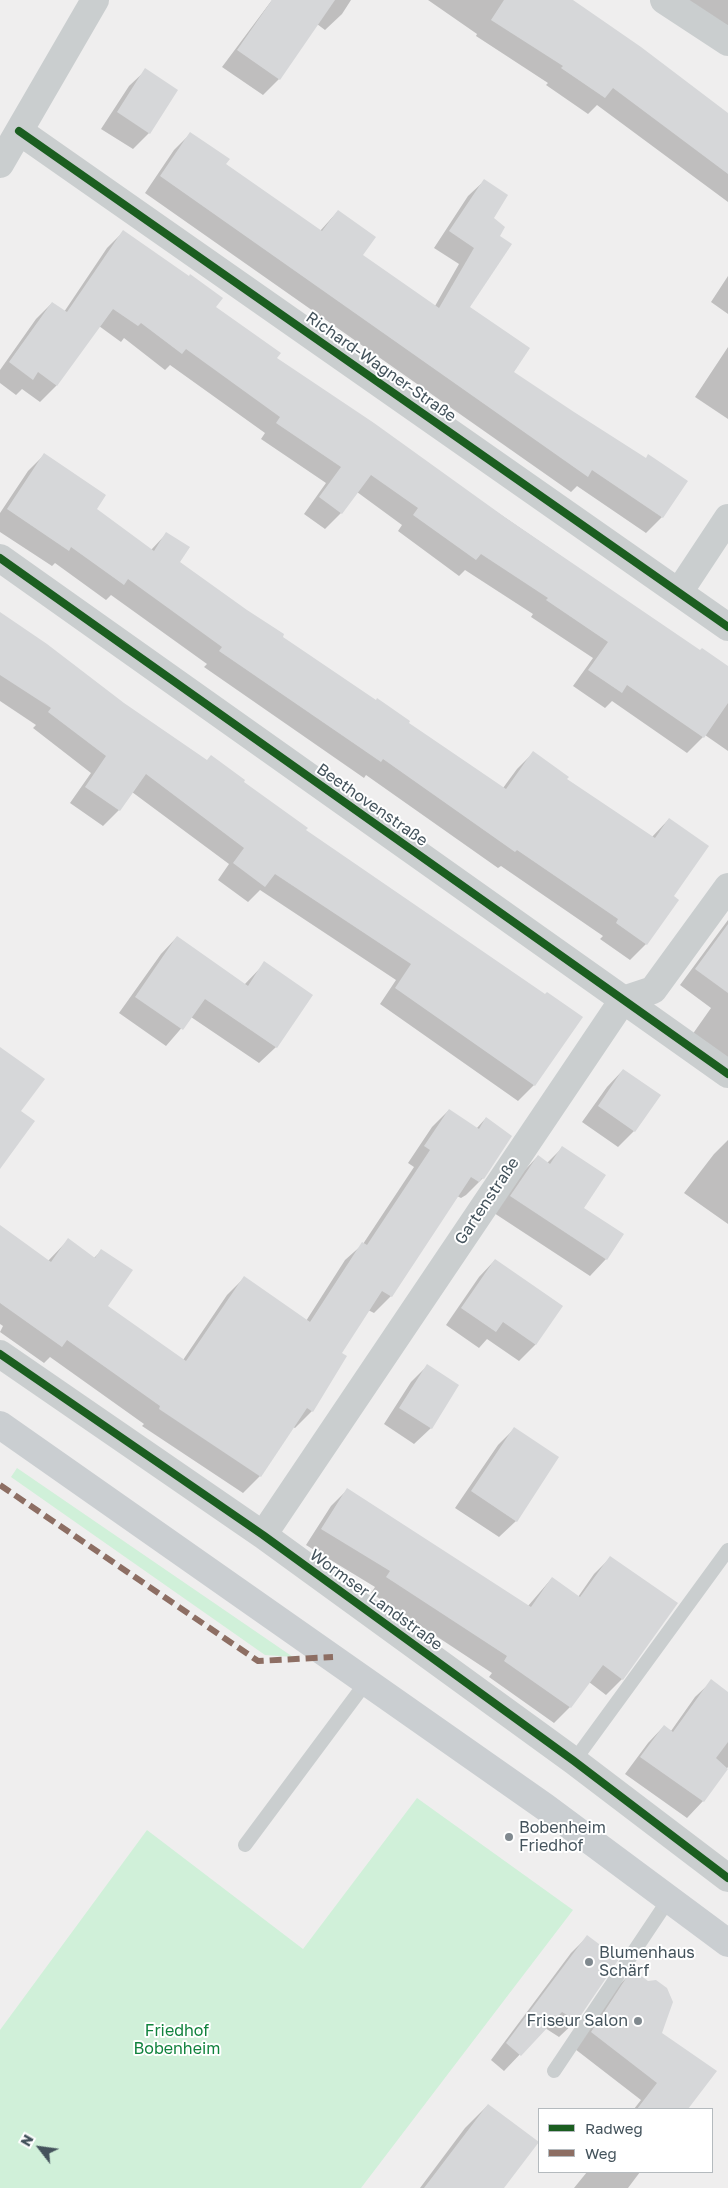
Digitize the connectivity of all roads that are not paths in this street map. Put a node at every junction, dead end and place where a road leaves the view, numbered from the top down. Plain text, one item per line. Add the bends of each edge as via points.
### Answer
1 (95, 0) edge
2 (664, 0) edge
3 (728, 42) edge
4 (19, 131) junction
5 (0, 164) edge
6 (728, 518) edge
7 (0, 558) edge
8 (679, 592) junction
9 (728, 626) edge
10 (728, 887) edge
11 (623, 1000) junction
12 (728, 1074) edge
13 (0, 1354) edge
14 (0, 1424) edge
15 (263, 1535) junction
16 (728, 1550) edge
17 (367, 1682) junction
18 (574, 1761) junction
19 (245, 1845) dead end
20 (728, 1878) edge
21 (669, 1899) junction
22 (728, 1943) edge
23 (554, 2071) dead end

1 - 4 street
2 - 3 street
4 - 5 street
4 - 8 street, Richard-Wagner-Straße
6 - 8 street
7 - 11 street, Beethovenstraße
8 - 9 street, Richard-Wagner-Straße
10 - 11 street via 654,990
11 - 12 street, Beethovenstraße
11 - 15 street, Gartenstraße
13 - 15 street, Wormser Landstraße
14 - 17 main road
15 - 18 street, Wormser Landstraße
16 - 18 lane
17 - 19 lane
17 - 21 main road
18 - 20 street, Wormser Landstraße
21 - 22 main road
21 - 23 lane

